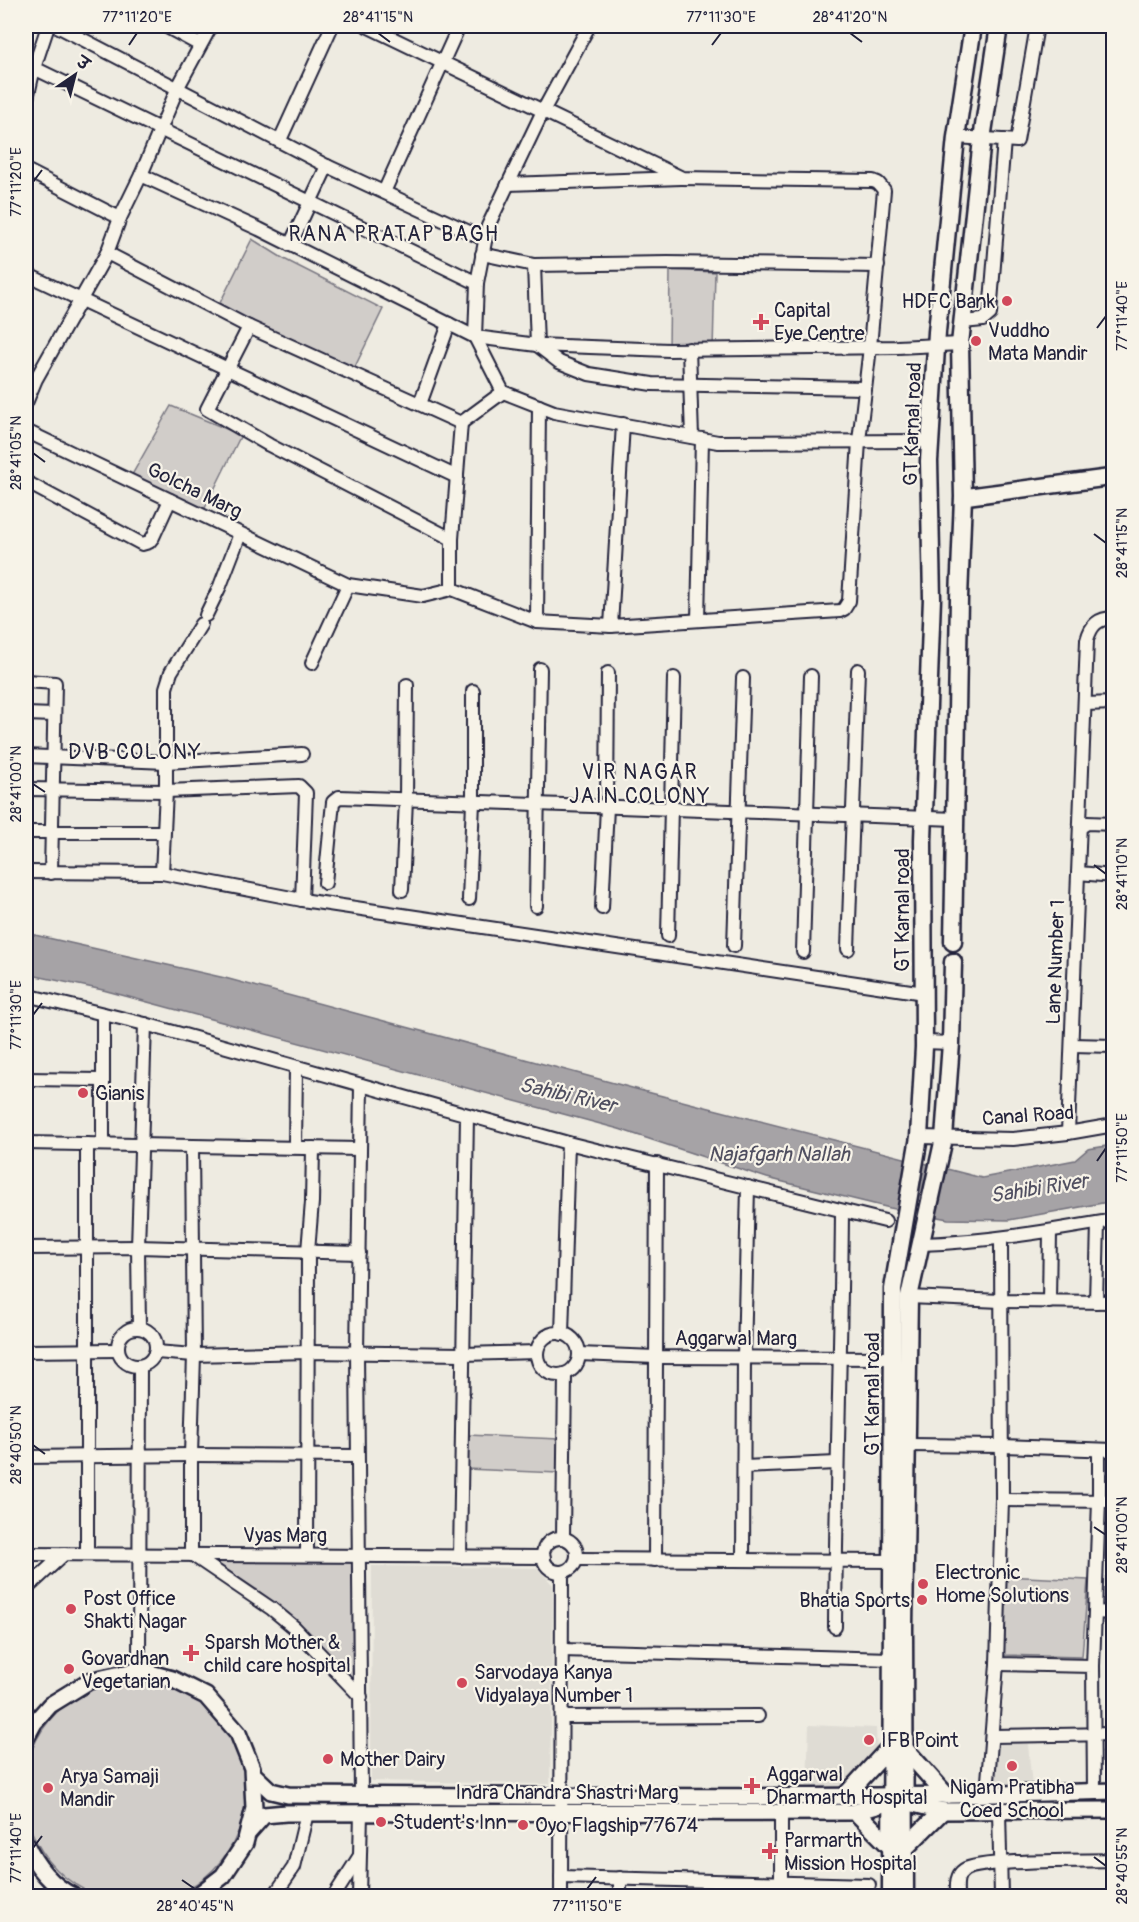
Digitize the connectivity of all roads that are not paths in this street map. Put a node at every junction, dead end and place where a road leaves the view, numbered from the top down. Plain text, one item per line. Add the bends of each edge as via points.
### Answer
1 (48, 26) edge
2 (57, 26) edge
3 (165, 26) edge
4 (211, 26) edge
5 (332, 26) edge
6 (367, 26) edge
7 (459, 26) edge
8 (589, 26) edge
9 (973, 26) edge
10 (999, 26) edge
11 (1036, 26) edge
12 (200, 45) junction
13 (442, 62) junction
14 (34, 68) junction
15 (178, 87) junction
16 (26, 103) edge
17 (543, 111) junction
18 (159, 129) junction
19 (956, 137) junction
20 (982, 139) junction
21 (280, 140) junction
22 (1004, 140) junction
23 (327, 166) junction
24 (26, 170) edge
25 (141, 175) junction
26 (682, 178) junction
27 (508, 184) junction
28 (384, 192) junction
29 (310, 203) junction
30 (120, 218) junction
31 (484, 239) junction
32 (290, 245) junction
33 (107, 253) junction
34 (482, 254) junction
35 (534, 265) junction
36 (878, 266) junction
37 (26, 274) edge
38 (477, 283) junction
39 (82, 299) junction
40 (963, 322) junction
41 (448, 324) junction
42 (249, 327) junction
43 (475, 337) junction
44 (936, 344) junction
45 (960, 344) junction
46 (537, 345) junction
47 (870, 347) junction
48 (689, 349) junction
49 (228, 369) junction
50 (31, 376) edge
51 (690, 385) junction
52 (865, 388) junction
53 (503, 392) junction
54 (26, 403) edge
55 (420, 404) junction
56 (539, 406) junction
57 (461, 423) junction
58 (623, 424) junction
59 (26, 431) edge
60 (697, 438) junction
61 (859, 441) junction
62 (931, 441) junction
63 (457, 477) junction
64 (1113, 477) edge
65 (26, 482) edge
66 (963, 497) junction
67 (170, 500) junction
68 (240, 534) junction
69 (452, 538) junction
70 (348, 585) junction
71 (452, 589) junction
72 (1113, 618) edge
73 (698, 620) junction
74 (537, 622) junction
75 (611, 626) junction
76 (312, 663) dead end
77 (540, 669) dead end
78 (858, 670) dead end
79 (608, 673) dead end
80 (811, 676) dead end
81 (675, 678) dead end
82 (743, 678) dead end
83 (26, 681) edge
84 (407, 685) dead end
85 (473, 691) dead end
86 (1113, 703) edge
87 (1085, 704) junction
88 (26, 714) edge
89 (54, 715) junction
90 (302, 754) dead end
91 (26, 756) edge
92 (53, 756) junction
93 (166, 762) junction
94 (26, 789) edge
95 (53, 789) junction
96 (166, 791) junction
97 (406, 799) junction
98 (473, 802) junction
99 (538, 804) junction
100 (607, 807) junction
101 (671, 809) junction
102 (740, 812) junction
103 (806, 814) junction
104 (853, 816) junction
105 (924, 818) junction
106 (956, 819) junction
107 (1113, 824) edge
108 (1081, 827) junction
109 (26, 832) edge
110 (52, 832) junction
111 (163, 832) junction
112 (26, 872) edge
113 (51, 873) junction
114 (162, 873) junction
115 (1078, 873) junction
116 (1113, 876) edge
117 (325, 884) dead end
118 (402, 891) dead end
119 (469, 898) dead end
120 (303, 900) junction
121 (536, 906) dead end
122 (602, 908) dead end
123 (668, 936) dead end
124 (953, 942) dead end
125 (734, 946) dead end
126 (848, 949) dead end
127 (803, 952) dead end
128 (953, 962) dead end
129 (924, 993) junction
130 (26, 995) edge
131 (103, 1014) junction
132 (145, 1024) junction
133 (924, 1042) junction
134 (951, 1043) junction
135 (1072, 1046) junction
136 (1113, 1046) edge
137 (296, 1068) junction
138 (26, 1079) edge
139 (102, 1080) junction
140 (361, 1085) junction
141 (467, 1115) junction
142 (1113, 1125) edge
143 (1068, 1133) junction
144 (919, 1137) junction
145 (944, 1138) junction
146 (26, 1143) edge
147 (568, 1143) junction
148 (87, 1144) junction
149 (103, 1144) junction
150 (142, 1145) junction
151 (192, 1146) junction
152 (294, 1147) junction
153 (313, 1148) junction
154 (360, 1149) junction
155 (657, 1164) junction
156 (748, 1187) junction
157 (842, 1211) junction
158 (1113, 1220) edge
159 (885, 1221) dead end
160 (1098, 1223) junction
161 (1050, 1231) junction
162 (922, 1238) junction
163 (1000, 1239) junction
164 (138, 1247) junction
165 (26, 1248) edge
166 (87, 1248) junction
167 (193, 1249) junction
168 (308, 1251) junction
169 (359, 1253) junction
170 (909, 1298) junction
171 (1001, 1301) junction
172 (1049, 1302) junction
173 (1096, 1302) junction
174 (1113, 1302) edge
175 (139, 1328) junction
176 (562, 1334) junction
177 (118, 1350) junction
178 (87, 1351) junction
179 (26, 1352) edge
180 (156, 1352) junction
181 (309, 1352) junction
182 (357, 1352) junction
183 (537, 1352) junction
184 (464, 1354) junction
185 (579, 1354) junction
186 (194, 1355) junction
187 (656, 1357) junction
188 (744, 1357) junction
189 (841, 1358) junction
190 (893, 1358) junction
191 (140, 1366) junction
192 (565, 1374) junction
193 (907, 1445) junction
194 (1002, 1446) junction
195 (1099, 1450) junction
196 (1113, 1450) edge
197 (307, 1454) junction
198 (191, 1455) junction
199 (87, 1456) junction
200 (357, 1456) junction
201 (26, 1457) edge
202 (141, 1457) junction
203 (837, 1463) junction
204 (744, 1467) junction
205 (1002, 1500) junction
206 (1099, 1501) junction
207 (1113, 1501) edge
208 (563, 1537) junction
209 (26, 1554) edge
210 (64, 1554) junction
211 (87, 1554) junction
212 (140, 1554) junction
213 (191, 1554) junction
214 (307, 1555) junction
215 (358, 1556) junction
216 (460, 1557) junction
217 (544, 1557) junction
218 (577, 1559) junction
219 (655, 1560) junction
220 (743, 1560) junction
221 (836, 1561) junction
222 (892, 1561) junction
223 (562, 1572) junction
224 (26, 1589) edge
225 (1095, 1612) junction
226 (1113, 1613) edge
227 (835, 1627) dead end
228 (561, 1650) junction
229 (892, 1659) junction
230 (997, 1664) junction
231 (1093, 1666) junction
232 (139, 1670) junction
233 (361, 1697) junction
234 (758, 1716) dead end
235 (562, 1717) junction
236 (30, 1726) edge
237 (1095, 1734) junction
238 (1113, 1734) edge
239 (992, 1736) junction
240 (26, 1738) edge
241 (898, 1747) junction
242 (254, 1775) junction
243 (1095, 1791) junction
244 (1113, 1791) edge
245 (987, 1794) junction
246 (361, 1795) junction
247 (561, 1796) junction
248 (846, 1796) junction
249 (898, 1799) junction
250 (944, 1803) junction
251 (1113, 1810) edge
252 (999, 1811) junction
253 (856, 1812) junction
254 (307, 1813) junction
255 (361, 1813) junction
256 (561, 1813) junction
257 (781, 1813) junction
258 (249, 1832) junction
259 (26, 1844) edge
260 (898, 1847) junction
261 (360, 1855) junction
262 (1113, 1860) edge
263 (1000, 1863) junction
264 (561, 1877) junction
265 (620, 1878) junction
266 (781, 1883) junction
267 (869, 1885) dead end
268 (828, 1890) edge
269 (73, 1896) edge
270 (197, 1896) edge
271 (274, 1896) edge
272 (334, 1896) edge
273 (358, 1896) edge
274 (561, 1896) edge
275 (620, 1896) edge
276 (891, 1896) edge
277 (905, 1896) edge
278 (957, 1896) edge
279 (1001, 1896) edge

1 - 14 street
2 - 15 street
3 - 12 street
4 - 12 street
5 - 21 street
6 - 13 street
7 - 13 street
8 - 17 street
9 - 19 main road, GT Karnal road
10 - 20 main road
11 - 22 street via 1017,141
12 - 15 street
13 - 17 street
13 - 28 street
14 - 16 street
14 - 18 street
15 - 18 street
15 - 21 street
17 - 26 street
17 - 27 street
18 - 25 street
18 - 29 street
19 - 20 street
19 - 44 main road, GT Karnal road
20 - 22 street
20 - 40 main road
21 - 23 street
22 - 40 street via 990,314 983,320
23 - 28 street
23 - 29 street
24 - 30 street
25 - 30 street
25 - 32 street
26 - 27 street
26 - 36 street via 878,183 884,190
27 - 31 street
28 - 31 street
29 - 32 street
29 - 38 street
30 - 33 street
31 - 34 street
32 - 41 street
33 - 39 street
33 - 42 street
34 - 35 street
34 - 38 street
35 - 36 street
35 - 46 street
36 - 47 street
37 - 39 street
38 - 43 street
39 - 49 street
39 - 50 street
40 - 45 main road
41 - 43 street
41 - 55 street
42 - 49 street
42 - 55 street
43 - 46 street
43 - 53 street
44 - 45 street
44 - 47 street
44 - 62 main road, GT Karnal road
45 - 66 main road
46 - 48 street
46 - 51 street via 559,362 589,374 652,384
47 - 48 street
47 - 52 street
48 - 51 street
49 - 63 street
49 - 69 street via 207,409
50 - 54 street
51 - 52 street
51 - 60 street
52 - 61 street
53 - 56 street
53 - 57 street
55 - 57 street
56 - 58 street
56 - 74 street
57 - 63 street
58 - 60 street
58 - 75 street
59 - 67 street, Golcha Marg
60 - 61 street via 718,442
60 - 73 street
61 - 62 street
61 - 73 street via 849,601 844,609
62 - 105 main road, GT Karnal road via 932,598
63 - 69 street
64 - 66 street
65 - 67 street via 142,544 153,537
66 - 106 main road
67 - 68 street, Golcha Marg
68 - 70 street, Golcha Marg
68 - 93 street via 220,586 171,672 166,688
69 - 71 street
70 - 71 street, Golcha Marg via 423,596
70 - 76 street
71 - 74 street
72 - 87 street, Lane Number 1 via 1096,622 1089,631
73 - 75 street
74 - 75 street
77 - 99 street
78 - 104 street
79 - 100 street
80 - 103 street
81 - 101 street
82 - 102 street
83 - 89 street via 55,683
84 - 97 street
85 - 98 street
86 - 87 street
87 - 108 street, Lane Number 1
88 - 89 street
89 - 92 street
90 - 93 street
91 - 92 street
92 - 93 street
92 - 95 street
93 - 96 street
94 - 95 street
95 - 96 street
95 - 110 street
96 - 111 street
96 - 120 street via 302,788 306,793
97 - 98 street
97 - 117 street via 339,796 334,800
97 - 118 street
98 - 99 street
98 - 119 street
99 - 100 street
99 - 121 street
100 - 101 street
100 - 122 street
101 - 102 street
101 - 123 street
102 - 103 street
102 - 125 street
103 - 104 street
103 - 127 street
104 - 105 street
104 - 126 street
105 - 106 street
105 - 129 main road, GT Karnal road
106 - 124 main road
107 - 108 street via 1087,823
108 - 115 street, Lane Number 1
109 - 110 street
110 - 111 street
110 - 113 street
111 - 114 street
112 - 113 street
113 - 114 street
114 - 120 street
115 - 116 street
115 - 135 street, Lane Number 1
120 - 129 street
128 - 134 main road, GT Karnal road
129 - 133 main road, GT Karnal road
130 - 131 street
131 - 132 street
131 - 139 street
132 - 137 street
132 - 150 street
133 - 134 street
133 - 144 main road, GT Karnal road
134 - 145 main road, GT Karnal road
135 - 136 street
135 - 143 street, Lane Number 1
137 - 140 street
137 - 152 street
138 - 139 street
139 - 149 street
140 - 141 street
140 - 154 street
141 - 147 street
141 - 184 street
142 - 143 street, Canal Road
143 - 145 street, Canal Road via 1013,1139
144 - 145 street, Canal Road
144 - 190 main road, GT Karnal road via 893,1289
145 - 162 main road, GT Karnal road
146 - 148 street
147 - 155 street
147 - 176 street
148 - 149 street
148 - 166 street
149 - 150 street
150 - 151 street
150 - 164 street
151 - 152 street
151 - 167 street
152 - 153 street
153 - 154 street
153 - 168 street
154 - 169 street
155 - 156 street
155 - 187 street
156 - 157 street
156 - 188 street
157 - 159 street
157 - 189 street
158 - 160 street
160 - 161 street
160 - 173 street
161 - 163 street
161 - 172 street
162 - 163 street via 969,1243
162 - 170 main road, GT Karnal road
163 - 171 street
164 - 166 street
164 - 167 street
164 - 175 street
165 - 166 street
166 - 178 street
167 - 168 street
167 - 186 street
168 - 169 street
168 - 181 street
169 - 182 street
170 - 171 street
170 - 193 main road, GT Karnal road
171 - 172 street
171 - 194 street
172 - 173 street
173 - 174 street
175 - 177 street via 121,1337
175 - 180 street via 154,1339
176 - 183 street via 545,1337
176 - 185 street via 574,1341
177 - 178 street
177 - 191 street via 130,1366
178 - 179 street
178 - 199 street
180 - 186 street
180 - 191 street via 150,1362
181 - 182 street
181 - 186 street
181 - 197 street
182 - 184 street
182 - 200 street
183 - 184 street
183 - 192 street via 548,1373
184 - 216 street
185 - 187 street, Aggarwal Marg
185 - 192 street via 573,1369
186 - 198 street
187 - 188 street, Aggarwal Marg
187 - 219 street
188 - 189 street, Aggarwal Marg
188 - 204 street
189 - 190 street, Aggarwal Marg
189 - 203 street
190 - 222 main road, GT Karnal road
191 - 202 street
192 - 208 street
193 - 194 street
193 - 241 main road, GT Karnal road
194 - 195 street
194 - 205 street
195 - 196 street
195 - 206 street
197 - 198 street
197 - 200 street
197 - 214 street
198 - 202 street
198 - 213 street
199 - 201 street
199 - 202 street
199 - 211 street
200 - 215 street
202 - 212 street
203 - 204 street
203 - 221 street
204 - 220 street
205 - 206 street
205 - 230 street
206 - 207 street
206 - 225 street
208 - 217 street via 549,1542
208 - 218 street via 573,1544
209 - 210 street, Vyas Marg
210 - 211 street, Vyas Marg
210 - 224 street
211 - 212 street, Vyas Marg
212 - 213 street, Vyas Marg
212 - 232 street
213 - 214 street, Vyas Marg
213 - 233 street via 295,1628
214 - 215 street, Vyas Marg
215 - 216 street, Vyas Marg
215 - 233 street
216 - 217 street, Vyas Marg
217 - 223 street via 552,1569
218 - 219 street
218 - 223 street
219 - 220 street
220 - 221 street
221 - 222 street
221 - 227 street
222 - 229 main road, GT Karnal road
223 - 228 street
225 - 226 street
225 - 231 street
228 - 229 street
228 - 235 street
229 - 241 main road, GT Karnal road
230 - 231 street
230 - 239 street
231 - 237 street
232 - 236 street via 89,1681 50,1706
232 - 242 street via 172,1679 206,1696 238,1732
233 - 246 street
234 - 235 street
235 - 247 street
236 - 240 street
237 - 238 street
237 - 239 street
237 - 243 street
239 - 245 street
241 - 248 main road
241 - 249 main road, GT Karnal road
241 - 250 main road
242 - 246 street, Indra Chandra Shastri Marg via 271,1791 288,1795
242 - 258 street
243 - 244 street
243 - 245 street
245 - 250 street
246 - 247 street, Indra Chandra Shastri Marg
247 - 248 street, Indra Chandra Shastri Marg
247 - 256 street
248 - 249 street, Indra Chandra Shastri Marg
249 - 250 street
249 - 253 street, Indra Chandra Shastri Marg
249 - 260 main road, GT Karnal road
250 - 252 street
250 - 260 main road
251 - 252 street
252 - 263 street
253 - 257 street, Indra Chandra Shastri Marg
253 - 260 main road
254 - 255 street, Indra Chandra Shastri Marg
254 - 258 street, Indra Chandra Shastri Marg via 264,1815
254 - 271 street via 294,1867
255 - 256 street, Indra Chandra Shastri Marg
255 - 261 street
256 - 257 street, Indra Chandra Shastri Marg
256 - 264 street
257 - 266 street
258 - 270 street via 223,1876
259 - 269 street via 33,1861 62,1891
260 - 276 main road
260 - 277 main road
261 - 272 street
261 - 273 street
262 - 263 street
263 - 278 street via 963,1871
263 - 279 street
264 - 265 street
264 - 274 street
265 - 266 street
265 - 275 street
266 - 268 street
267 - 268 street

